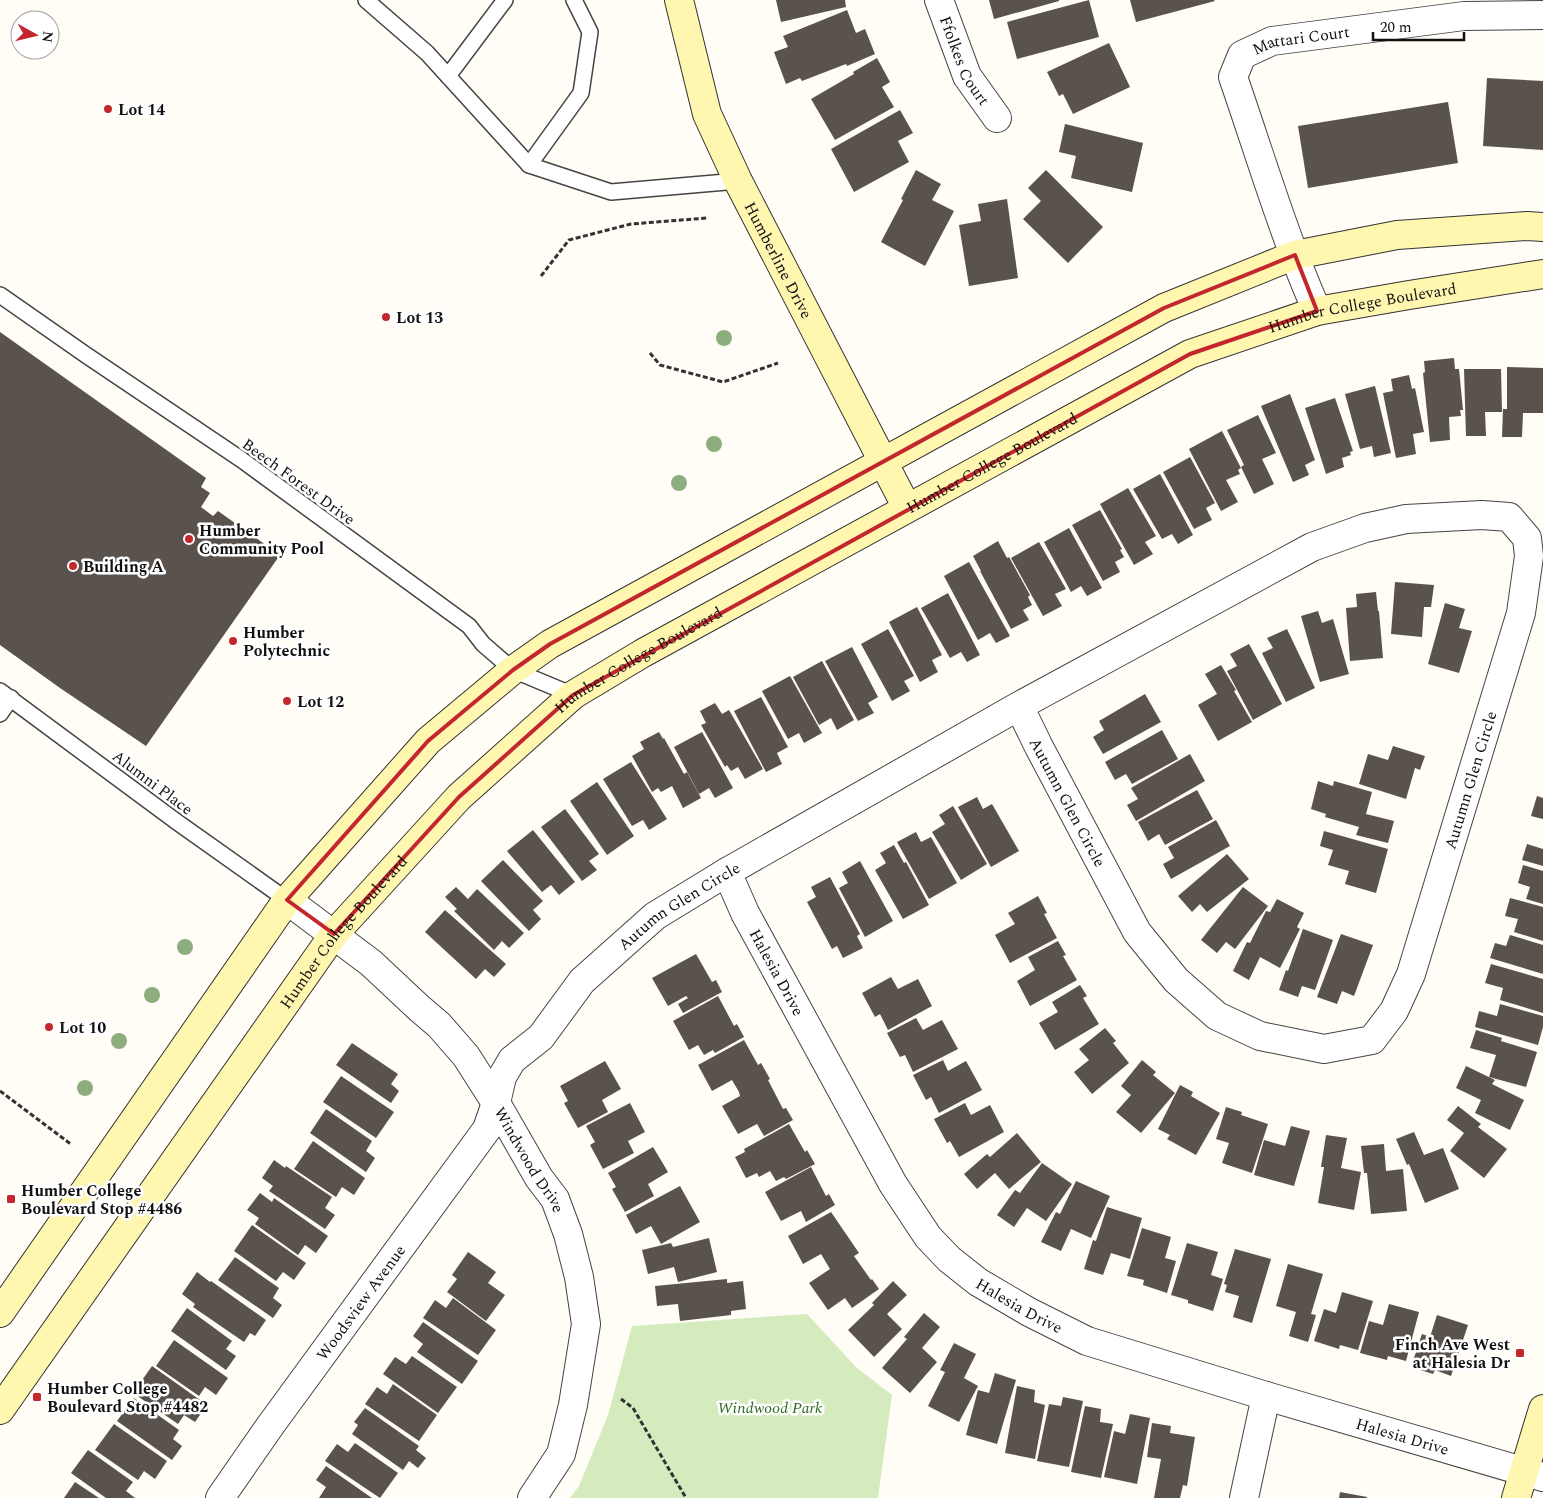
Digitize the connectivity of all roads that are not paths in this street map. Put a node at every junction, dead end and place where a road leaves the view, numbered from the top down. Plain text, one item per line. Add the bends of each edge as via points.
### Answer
1 (366, 0) edge
2 (505, 0) edge
3 (574, 0) edge
4 (679, 0) edge
5 (939, 0) edge
6 (1543, 15) edge
7 (448, 76) junction
8 (997, 118) dead end
9 (529, 165) junction
10 (738, 181) junction
11 (1543, 227) edge
12 (1295, 255) junction
13 (1543, 274) edge
14 (0, 295) edge
15 (1317, 311) junction
16 (883, 462) junction
17 (907, 508) junction
18 (513, 670) junction
19 (6, 694) edge
20 (573, 696) junction
21 (1019, 706) junction
22 (0, 714) edge
23 (727, 872) junction
24 (287, 900) junction
25 (334, 934) junction
26 (496, 1103) junction
27 (0, 1313) edge
28 (1266, 1396) junction
29 (1543, 1409) edge
30 (0, 1410) edge
31 (1534, 1474) edge
32 (220, 1498) edge
33 (532, 1498) edge
34 (1244, 1498) edge
35 (1516, 1498) edge

1 - 7 lane via 427,53
2 - 7 lane
3 - 9 lane via 590,32 581,93
4 - 10 street, Humberline Drive via 707,114
5 - 8 street, Ffolkes Court via 967,76
6 - 12 street, Mattari Court via 1464,16 1272,41 1242,55 1234,77
7 - 9 lane
9 - 10 lane via 611,192
10 - 16 street, Humberline Drive
11 - 12 street via 1397,235
12 - 15 street, Mattari Court
12 - 16 street via 1164,308
13 - 15 street, Humber College Boulevard
14 - 18 lane, Beech Forest Drive via 242,460 469,626 483,644
15 - 17 street, Humber College Boulevard via 1190,354
16 - 17 street, Humberline Drive
16 - 18 street via 550,644
17 - 20 street, Humber College Boulevard
18 - 20 lane, Beech Forest Drive
18 - 24 street via 428,741
19 - 22 lane
19 - 24 lane, Alumni Place
20 - 25 street, Humber College Boulevard via 459,797
21 - 21 street, Autumn Glen Circle via 1137,932 1176,980 1217,1016 1260,1036 1324,1049 1372,1040 1394,1011 1411,974 1521,613 1529,556 1527,538 1509,517 1482,514 1406,519 1365,528 1312,547
21 - 23 street, Autumn Glen Circle
23 - 26 street, Autumn Glen Circle via 655,916 582,981 541,1037 512,1060 502,1077
23 - 28 street, Halesia Drive via 893,1184 928,1237 949,1259 978,1282 1087,1341
24 - 25 street, Windwood Drive
24 - 27 street
25 - 26 street, Windwood Drive via 439,1024 466,1056
25 - 30 street, Humber College Boulevard
26 - 32 street, Woodsview Avenue via 487,1129
26 - 33 street, Windwood Drive via 555,1200 579,1277 586,1324 573,1405 561,1454
28 - 31 street, Halesia Drive
28 - 34 street
29 - 31 street
31 - 35 street

